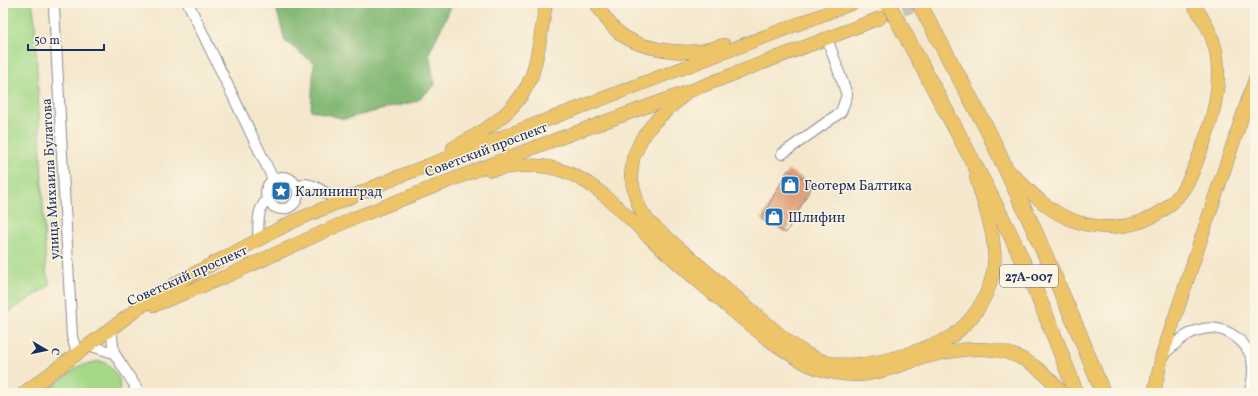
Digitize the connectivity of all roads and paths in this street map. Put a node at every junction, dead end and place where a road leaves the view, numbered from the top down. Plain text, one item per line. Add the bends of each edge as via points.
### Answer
1 (53, 3) edge
2 (188, 3) edge
3 (546, 3) edge
4 (596, 3) edge
5 (853, 3) edge
6 (888, 3) edge
7 (918, 3) edge
8 (1192, 3) edge
9 (880, 18) tunnel mouth
10 (793, 26) junction
11 (828, 38) junction
12 (1255, 78) edge
13 (687, 92) junction
14 (782, 154) dead end
15 (972, 162) junction
16 (1004, 165) junction
17 (462, 176) junction
18 (394, 178) junction
19 (273, 179) junction
20 (297, 187) junction
21 (267, 200) junction
22 (340, 201) junction
23 (258, 239) junction
24 (111, 328) junction
25 (88, 345) junction
26 (77, 353) junction
27 (114, 353) junction
28 (1162, 356) junction
29 (137, 391) edge
30 (24, 393) edge
31 (1062, 393) edge
32 (1076, 393) edge
33 (1103, 393) edge
34 (1154, 393) edge
35 (1249, 393) edge

1 - 26 street, улица Михаила Булатова via 72,337
2 - 19 street
3 - 18 main road via 532,75 514,105 482,132
4 - 10 main road via 604,17 619,33 638,44 662,50 700,51
5 - 10 main road, Советский проспект
6 - 15 highway, 27А-007, bridge
7 - 16 highway, bridge
8 - 16 main road via 1202,16 1216,50 1218,82 1209,128 1196,164 1186,185 1163,211 1153,217 1123,226 1092,226 1072,220 1044,204
9 - 11 main road, Советский проспект
10 - 18 main road, Советский проспект
11 - 13 main road, Советский проспект
11 - 14 street via 847,95 841,112
12 - 28 main road
13 - 15 main road via 654,122 641,140 633,158 631,176 640,208 650,222 785,339 800,351 830,362 861,364 899,356 953,336 972,318 983,302 995,263 994,243
13 - 17 main road, Советский проспект
15 - 32 highway, 27А-007 via 1031,280
16 - 33 highway, 27А-007 via 1056,277
17 - 24 main road, Советский проспект via 352,219 227,276 152,306
17 - 31 main road via 535,165 577,177 601,193 749,325 776,345 812,366 829,372 867,374 942,353 971,349 993,350 1025,359 1047,376
18 - 22 main road, Советский проспект
19 - 20 street via 286,176 293,180
19 - 21 street via 266,188
20 - 21 street via 297,199 288,208 276,208
20 - 22 street via 306,184 314,186
21 - 23 street via 259,211
22 - 23 main road, Советский проспект
23 - 24 main road, Советский проспект via 178,282
24 - 25 main road, Советский проспект
24 - 27 street
25 - 26 main road, Советский проспект
25 - 27 street
26 - 30 main road, Советский проспект
27 - 29 street
28 - 34 main road
28 - 35 street via 1180,339 1199,330 1223,329 1234,335 1250,355 1253,368

